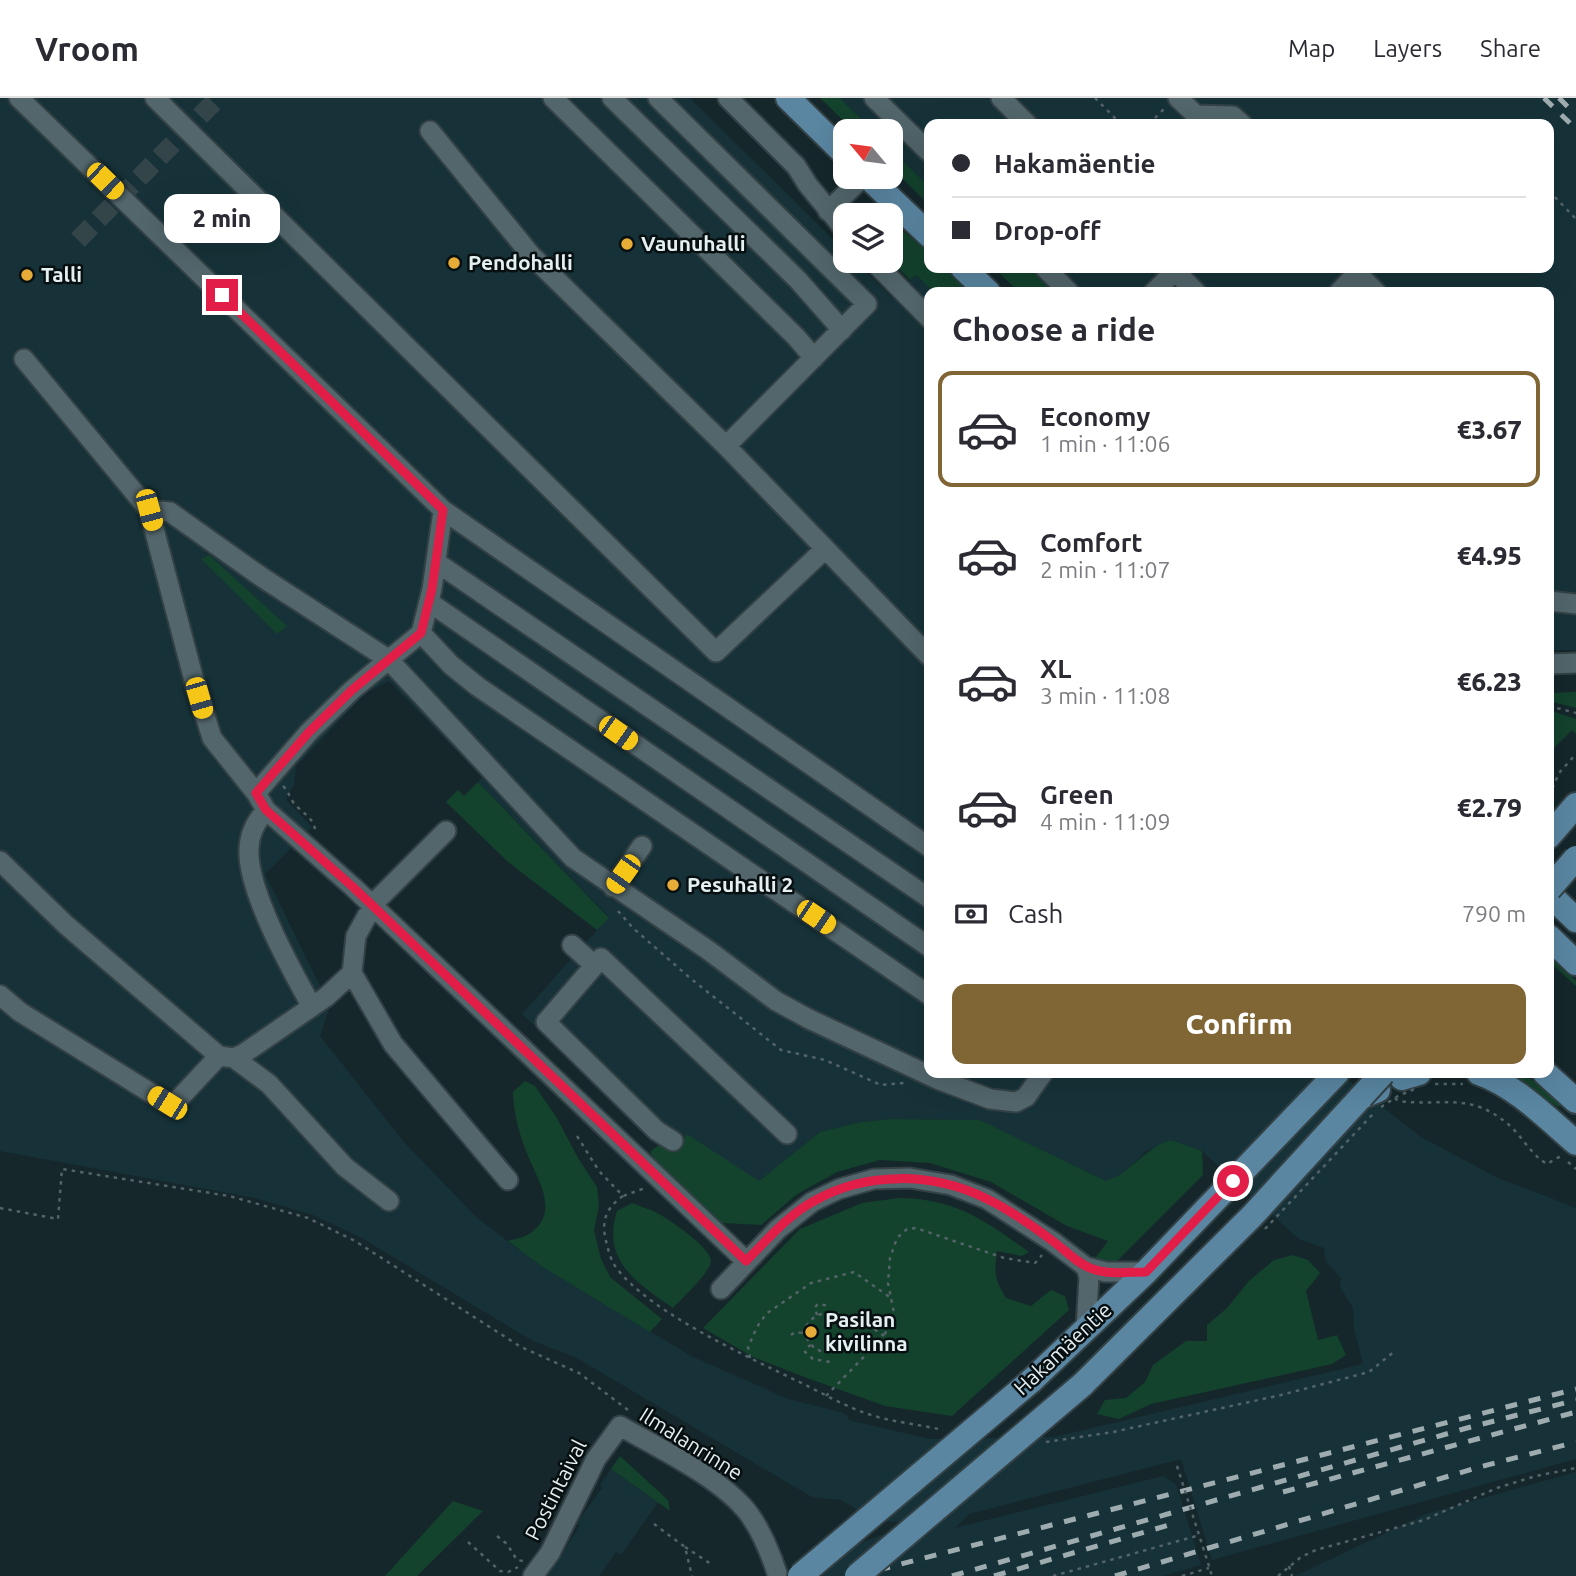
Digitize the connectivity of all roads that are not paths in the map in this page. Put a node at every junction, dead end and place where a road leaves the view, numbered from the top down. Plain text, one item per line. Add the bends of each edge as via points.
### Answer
1 (19, 98) edge
2 (155, 98) edge
3 (553, 98) edge
4 (612, 98) edge
5 (658, 98) edge
6 (728, 98) edge
7 (788, 98) edge
8 (874, 98) edge
9 (1001, 98) edge
10 (1172, 102) edge
11 (1022, 119) edge
12 (1190, 119) edge
13 (1202, 119) edge
14 (1236, 119) edge
15 (430, 131) dead end
16 (833, 142) edge
17 (924, 147) edge
18 (853, 189) edge
19 (879, 189) edge
20 (828, 211) junction
21 (833, 217) edge
22 (924, 230) edge
23 (885, 273) edge
24 (968, 273) edge
25 (1050, 273) edge
26 (1171, 273) edge
27 (1177, 273) edge
28 (1355, 273) edge
29 (1359, 273) edge
30 (983, 287) edge
31 (1064, 287) edge
32 (1159, 287) edge
33 (1191, 287) edge
34 (1343, 287) edge
35 (1371, 287) edge
36 (924, 313) edge
37 (842, 330) junction
38 (814, 358) junction
39 (24, 359) dead end
40 (726, 446) junction
41 (149, 510) junction
42 (443, 510) junction
43 (825, 549) junction
44 (436, 562) junction
45 (1554, 602) edge
46 (429, 603) junction
47 (1576, 604) edge
48 (421, 633) junction
49 (924, 651) edge
50 (388, 659) junction
51 (1576, 663) edge
52 (1554, 664) edge
53 (261, 802) junction
54 (1576, 805) edge
55 (1554, 830) edge
56 (446, 831) dead end
57 (924, 844) edge
58 (642, 846) dead end
59 (1576, 858) edge
60 (0, 861) edge
61 (1554, 886) edge
62 (613, 887) junction
63 (924, 895) edge
64 (1554, 897) edge
65 (373, 907) junction
66 (1576, 920) edge
67 (1554, 942) edge
68 (924, 944) edge
69 (572, 945) dead end
70 (1576, 964) edge
71 (594, 965) junction
72 (352, 973) junction
73 (924, 992) edge
74 (0, 995) edge
75 (312, 1007) junction
76 (226, 1057) junction
77 (924, 1073) edge
78 (935, 1078) edge
79 (1039, 1078) edge
80 (1332, 1078) edge
81 (1551, 1078) edge
82 (1475, 1079) edge
83 (1406, 1081) edge
84 (1576, 1101) edge
85 (787, 1134) dead end
86 (673, 1141) dead end
87 (1569, 1149) edge
88 (508, 1180) dead end
89 (389, 1201) dead end
90 (746, 1261) junction
91 (1086, 1267) junction
92 (1146, 1272) junction
93 (721, 1289) dead end
94 (1086, 1329) junction
95 (626, 1419) joint
96 (789, 1574) edge
97 (533, 1576) edge
98 (857, 1576) edge

1 - 42 street
2 - 43 street via 716,652
3 - 38 street
4 - 37 street via 798,280
5 - 37 street via 867,304
6 - 20 street via 796,166
7 - 16 main road
8 - 17 street
9 - 11 street
10 - 12 street
13 - 14 street
15 - 40 street via 531,255
18 - 20 street
19 - 22 main road
20 - 21 street
23 - 36 street
24 - 30 main road
25 - 31 street
26 - 32 street
27 - 33 street
28 - 34 street
29 - 35 street
37 - 38 street
38 - 40 street
39 - 41 street
40 - 43 street
41 - 50 street via 170,512
41 - 53 street via 212,738
42 - 44 street
42 - 57 street
43 - 49 street
44 - 46 street
44 - 63 street
45 - 47 street
46 - 48 street
46 - 68 street
48 - 50 street
48 - 73 street via 477,686
50 - 53 street via 309,732
50 - 62 street via 573,858
51 - 52 street
53 - 65 street
53 - 75 street via 250,838 250,863 281,950
54 - 55 main road
56 - 65 street
58 - 62 street
59 - 61 main road, bridge
60 - 76 street via 66,925
62 - 77 street via 776,1001
64 - 66 main road
65 - 72 street via 356,936
65 - 90 street
67 - 70 main road
69 - 71 street
71 - 85 street via 601,958
71 - 86 street via 546,1021 657,1131
72 - 75 street
72 - 88 street via 393,1044
74 - 76 street via 167,1103 174,1104
75 - 76 street via 250,1050
76 - 89 street via 268,1084 345,1167
78 - 79 street via 990,1099 1016,1102 1026,1097
80 - 92 main road, Hakamäentie
81 - 84 main road
82 - 87 main road via 1502,1083 1539,1110
83 - 98 main road, Hakamäentie, bridge via 1362,1097 1259,1222 1082,1385
90 - 91 street via 812,1202 874,1179 910,1178 951,1185 988,1199
90 - 93 street
91 - 92 street
91 - 94 street
92 - 94 main road, Hakamäentie
94 - 96 main road, Hakamäentie, bridge via 1031,1381
95 - 96 street, Ilmalanrinne via 737,1501
95 - 97 street, Postintaival via 596,1459 550,1553

